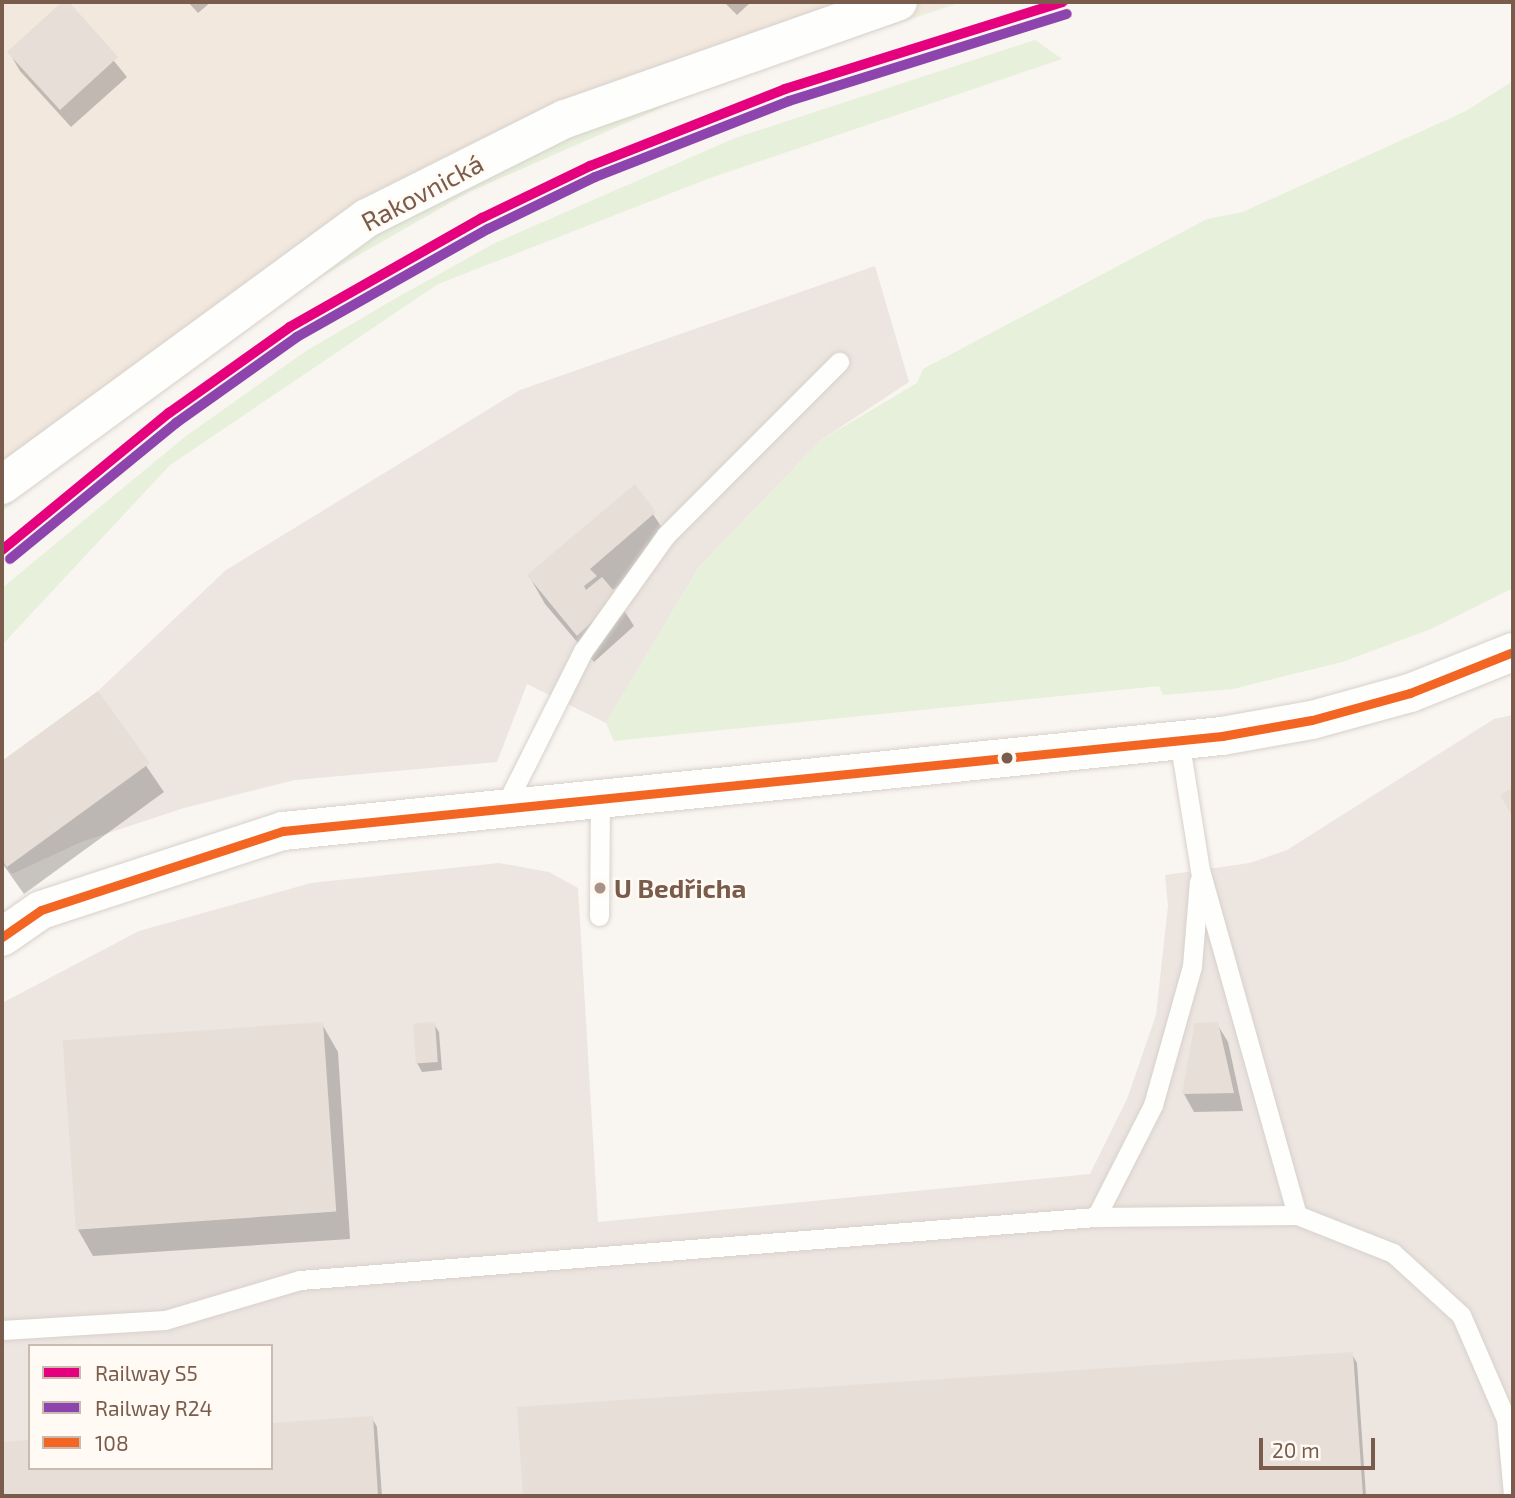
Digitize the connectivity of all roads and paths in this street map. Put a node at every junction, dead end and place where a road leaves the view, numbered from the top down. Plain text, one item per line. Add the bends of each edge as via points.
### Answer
1 (898, 2) edge
2 (839, 362) dead end
3 (2, 485) edge
4 (1513, 652) edge
5 (1179, 739) junction
6 (600, 796) junction
7 (505, 806) junction
8 (1200, 870) junction
9 (599, 916) dead end
10 (2, 937) edge
11 (1297, 1215) junction
12 (1096, 1217) junction
13 (2, 1330) edge
14 (1513, 1495) edge

1 - 3 street, Rakovnická via 565,118 367,218
2 - 7 lane via 666,535 583,651
4 - 5 street via 1410,693 1311,720
5 - 6 street
5 - 8 lane
6 - 7 street
6 - 9 lane
7 - 10 street via 283,831 40,910
8 - 11 lane
8 - 12 lane via 1192,966 1153,1105
11 - 12 lane
11 - 14 lane via 1393,1254 1461,1315 1506,1419
12 - 13 lane via 300,1280 164,1320

